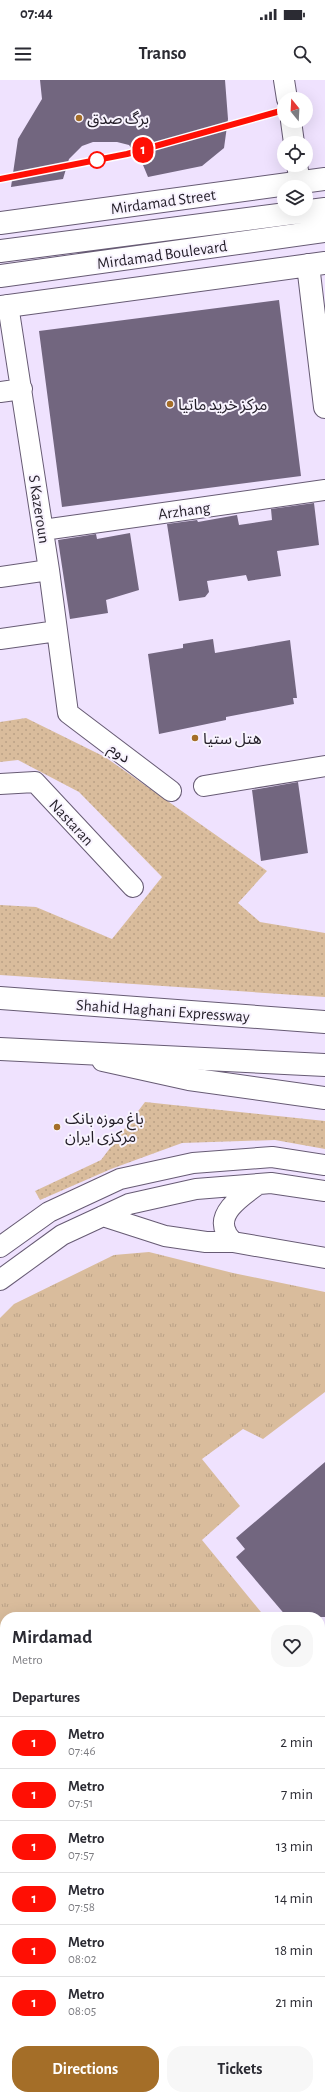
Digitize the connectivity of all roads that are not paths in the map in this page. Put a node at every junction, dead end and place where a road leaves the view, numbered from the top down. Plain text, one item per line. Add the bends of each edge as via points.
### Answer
1 (284, 80) edge
2 (286, 92) edge
3 (299, 174) edge
4 (325, 179) edge
5 (325, 209) edge
6 (0, 224) edge
7 (325, 231) edge
8 (0, 251) edge
9 (317, 264) edge
10 (0, 276) edge
11 (4, 306) edge
12 (22, 389) junction
13 (0, 392) edge
14 (325, 407) edge
15 (325, 490) edge
16 (43, 530) junction
17 (49, 570) junction
18 (0, 577) edge
19 (57, 631) junction
20 (0, 639) edge
21 (68, 713) joint
22 (325, 766) edge
23 (0, 784) edge
24 (204, 786) dead end
25 (171, 791) dead end
26 (133, 887) dead end
27 (0, 998) edge
28 (325, 1022) edge
29 (0, 1049) edge
30 (67, 1052) junction
31 (325, 1065) edge
32 (325, 1098) edge
33 (325, 1165) edge
34 (257, 1184) junction
35 (325, 1191) edge
36 (103, 1216) junction
37 (233, 1242) junction
38 (0, 1247) edge
39 (325, 1258) edge
40 (0, 1280) edge

1 - 2 street
3 - 4 main road, Mirdamad Street
3 - 6 main road, Mirdamad Street
5 - 8 main road, Mirdamad Boulevard
7 - 10 main road, Mirdamad Boulevard
9 - 11 main road
9 - 14 main road
11 - 12 street, S Kazeroun
12 - 13 street
12 - 16 street, S Kazeroun
15 - 16 street, Arzhang
16 - 17 street, S Kazeroun
17 - 18 street
17 - 19 street, S Kazeroun
19 - 20 street
19 - 21 street, S Kazeroun
21 - 25 street, دوم
22 - 24 street
23 - 26 street, Nastaran via 35,782
27 - 28 main road, Shahid Haghani Expressway
29 - 30 main road
30 - 31 main road
30 - 32 main road via 189,1079
33 - 38 street via 272,1157 193,1163 120,1179 49,1212
34 - 35 street via 272,1183
34 - 36 street via 196,1189 129,1204
34 - 37 street via 234,1203 224,1221 225,1232
36 - 37 street via 165,1236 206,1242
36 - 40 street via 62,1234
37 - 39 street

